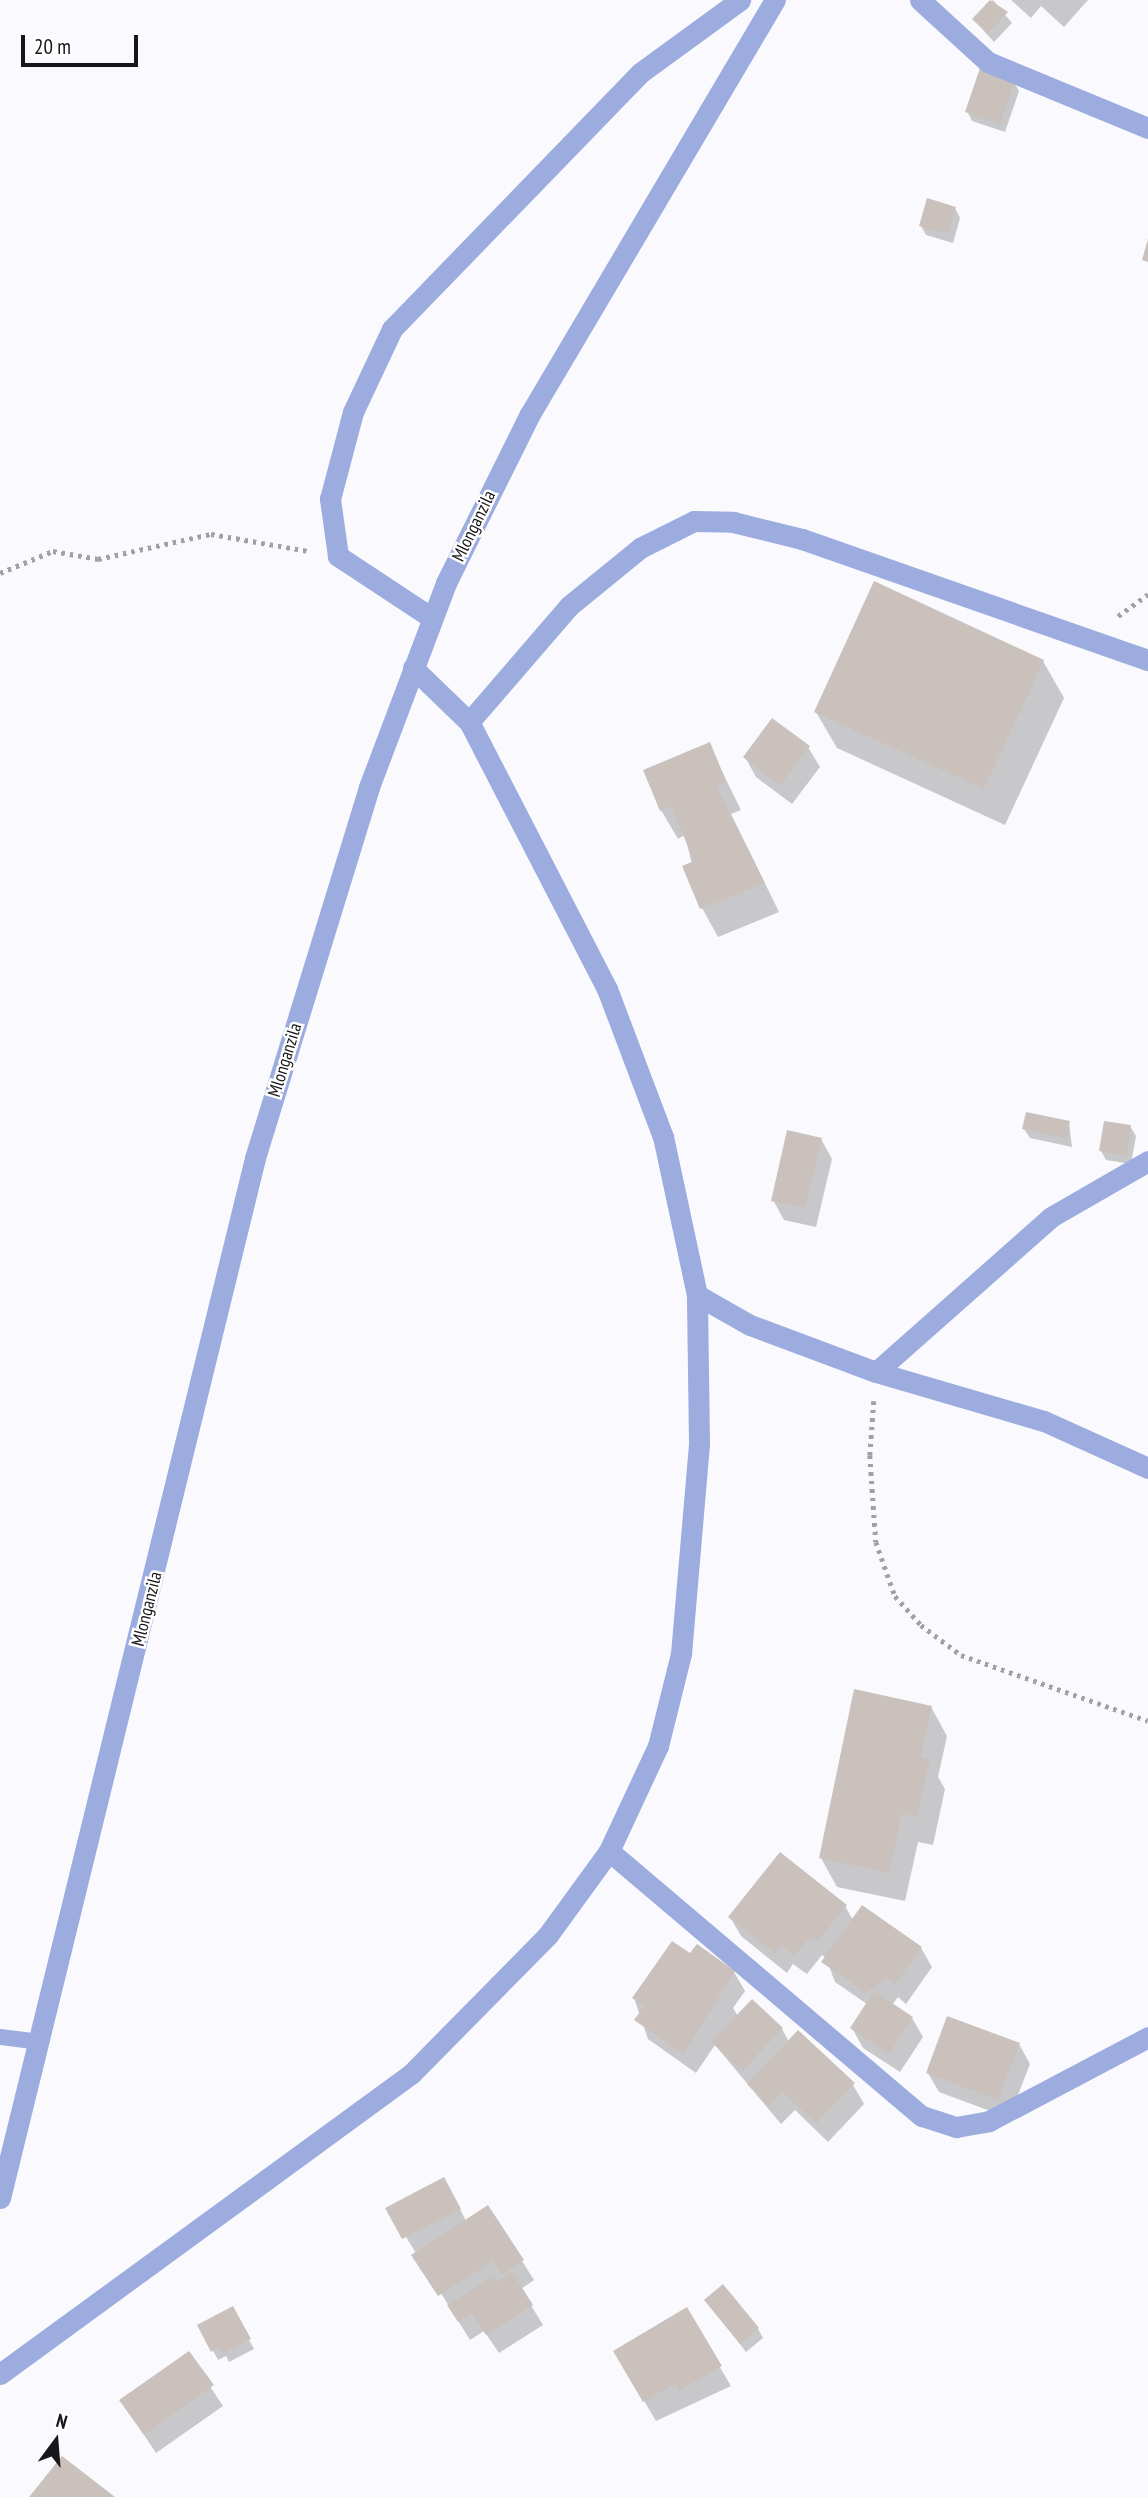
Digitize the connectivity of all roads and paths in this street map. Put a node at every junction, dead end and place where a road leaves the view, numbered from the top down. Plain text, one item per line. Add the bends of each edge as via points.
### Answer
1 (740, 0) edge
2 (775, 0) edge
3 (920, 0) edge
4 (1148, 128) edge
5 (338, 556) junction
6 (0, 573) edge
7 (432, 618) junction
8 (1148, 660) edge
9 (413, 668) junction
10 (469, 722) junction
11 (1148, 1161) edge
12 (697, 1295) junction
13 (876, 1372) junction
14 (1148, 1468) edge
15 (1148, 1721) edge
16 (609, 1852) junction
17 (0, 2037) edge
18 (1148, 2037) edge
19 (39, 2042) junction
20 (0, 2198) edge
21 (0, 2374) edge

1 - 5 street via 640,73 450,262 392,329 353,412 330,499
2 - 7 street, Mlonganzila via 530,414
3 - 4 street via 988,62
5 - 6 path via 211,534 99,559 53,551
5 - 7 street
7 - 9 street, Mlonganzila
8 - 10 street via 802,539 733,522 694,521 640,548 569,606
9 - 10 street
9 - 19 street, Mlonganzila via 369,787 255,1158
10 - 12 street via 607,989 663,1137
11 - 13 street via 1051,1217
12 - 13 street via 750,1325
12 - 16 street via 699,1443 681,1654 658,1746
13 - 14 street via 1044,1421
13 - 15 path via 870,1455 876,1542 895,1596 920,1625 961,1655
16 - 18 street via 922,2116 956,2127 989,2121
16 - 21 street via 548,1935 411,2074
17 - 19 lane
19 - 20 street, Mlonganzila

